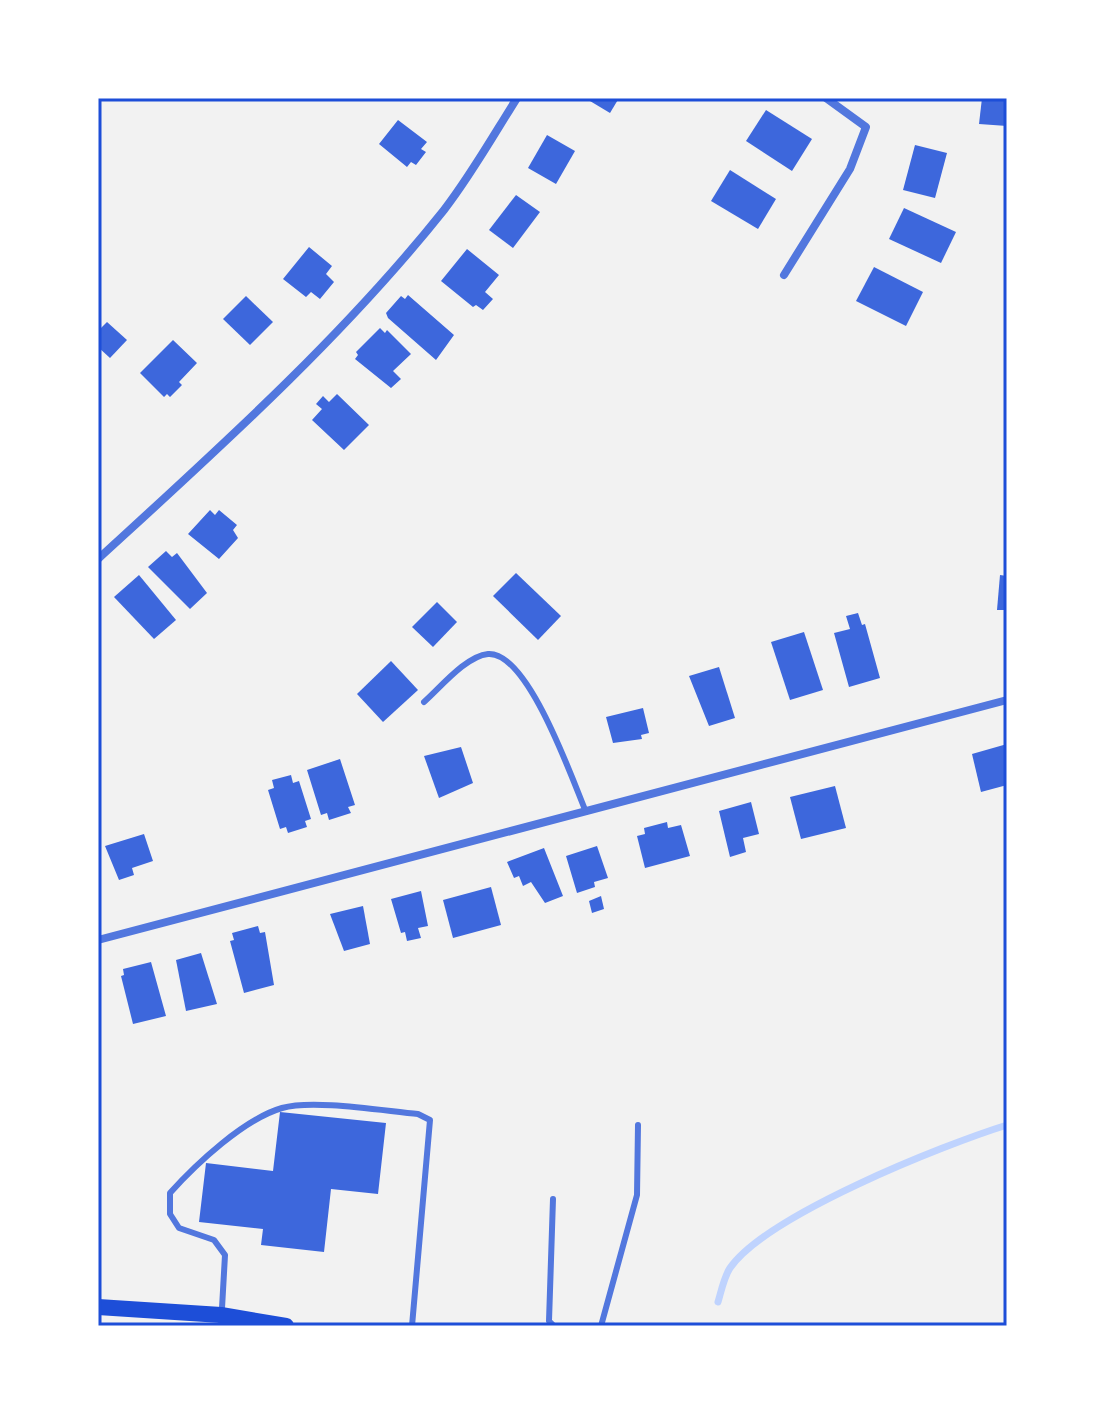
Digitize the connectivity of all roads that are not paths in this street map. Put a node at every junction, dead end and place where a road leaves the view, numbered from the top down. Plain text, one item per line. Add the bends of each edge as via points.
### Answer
1 (517, 98) edge
2 (826, 98) edge
3 (784, 275) dead end
4 (98, 559) edge
5 (1007, 700) edge
6 (424, 702) dead end
7 (586, 812) junction
8 (98, 940) edge
9 (638, 1125) dead end
10 (553, 1199) dead end
11 (98, 1307) edge
12 (221, 1320) edge
13 (286, 1326) edge
14 (412, 1326) edge
15 (554, 1326) edge
16 (601, 1326) edge

1 - 4 street via 446,207 385,281
2 - 3 street via 866,127 850,169
5 - 7 street
6 - 7 lane via 484,654 497,655 517,669 532,692
7 - 8 street
9 - 16 lane via 637,1195
10 - 15 lane via 549,1321
11 - 12 main road
12 - 13 main road
12 - 14 lane via 225,1255 214,1240 179,1228 170,1214 170,1193 197,1163 256,1121 301,1105 418,1114 430,1120

